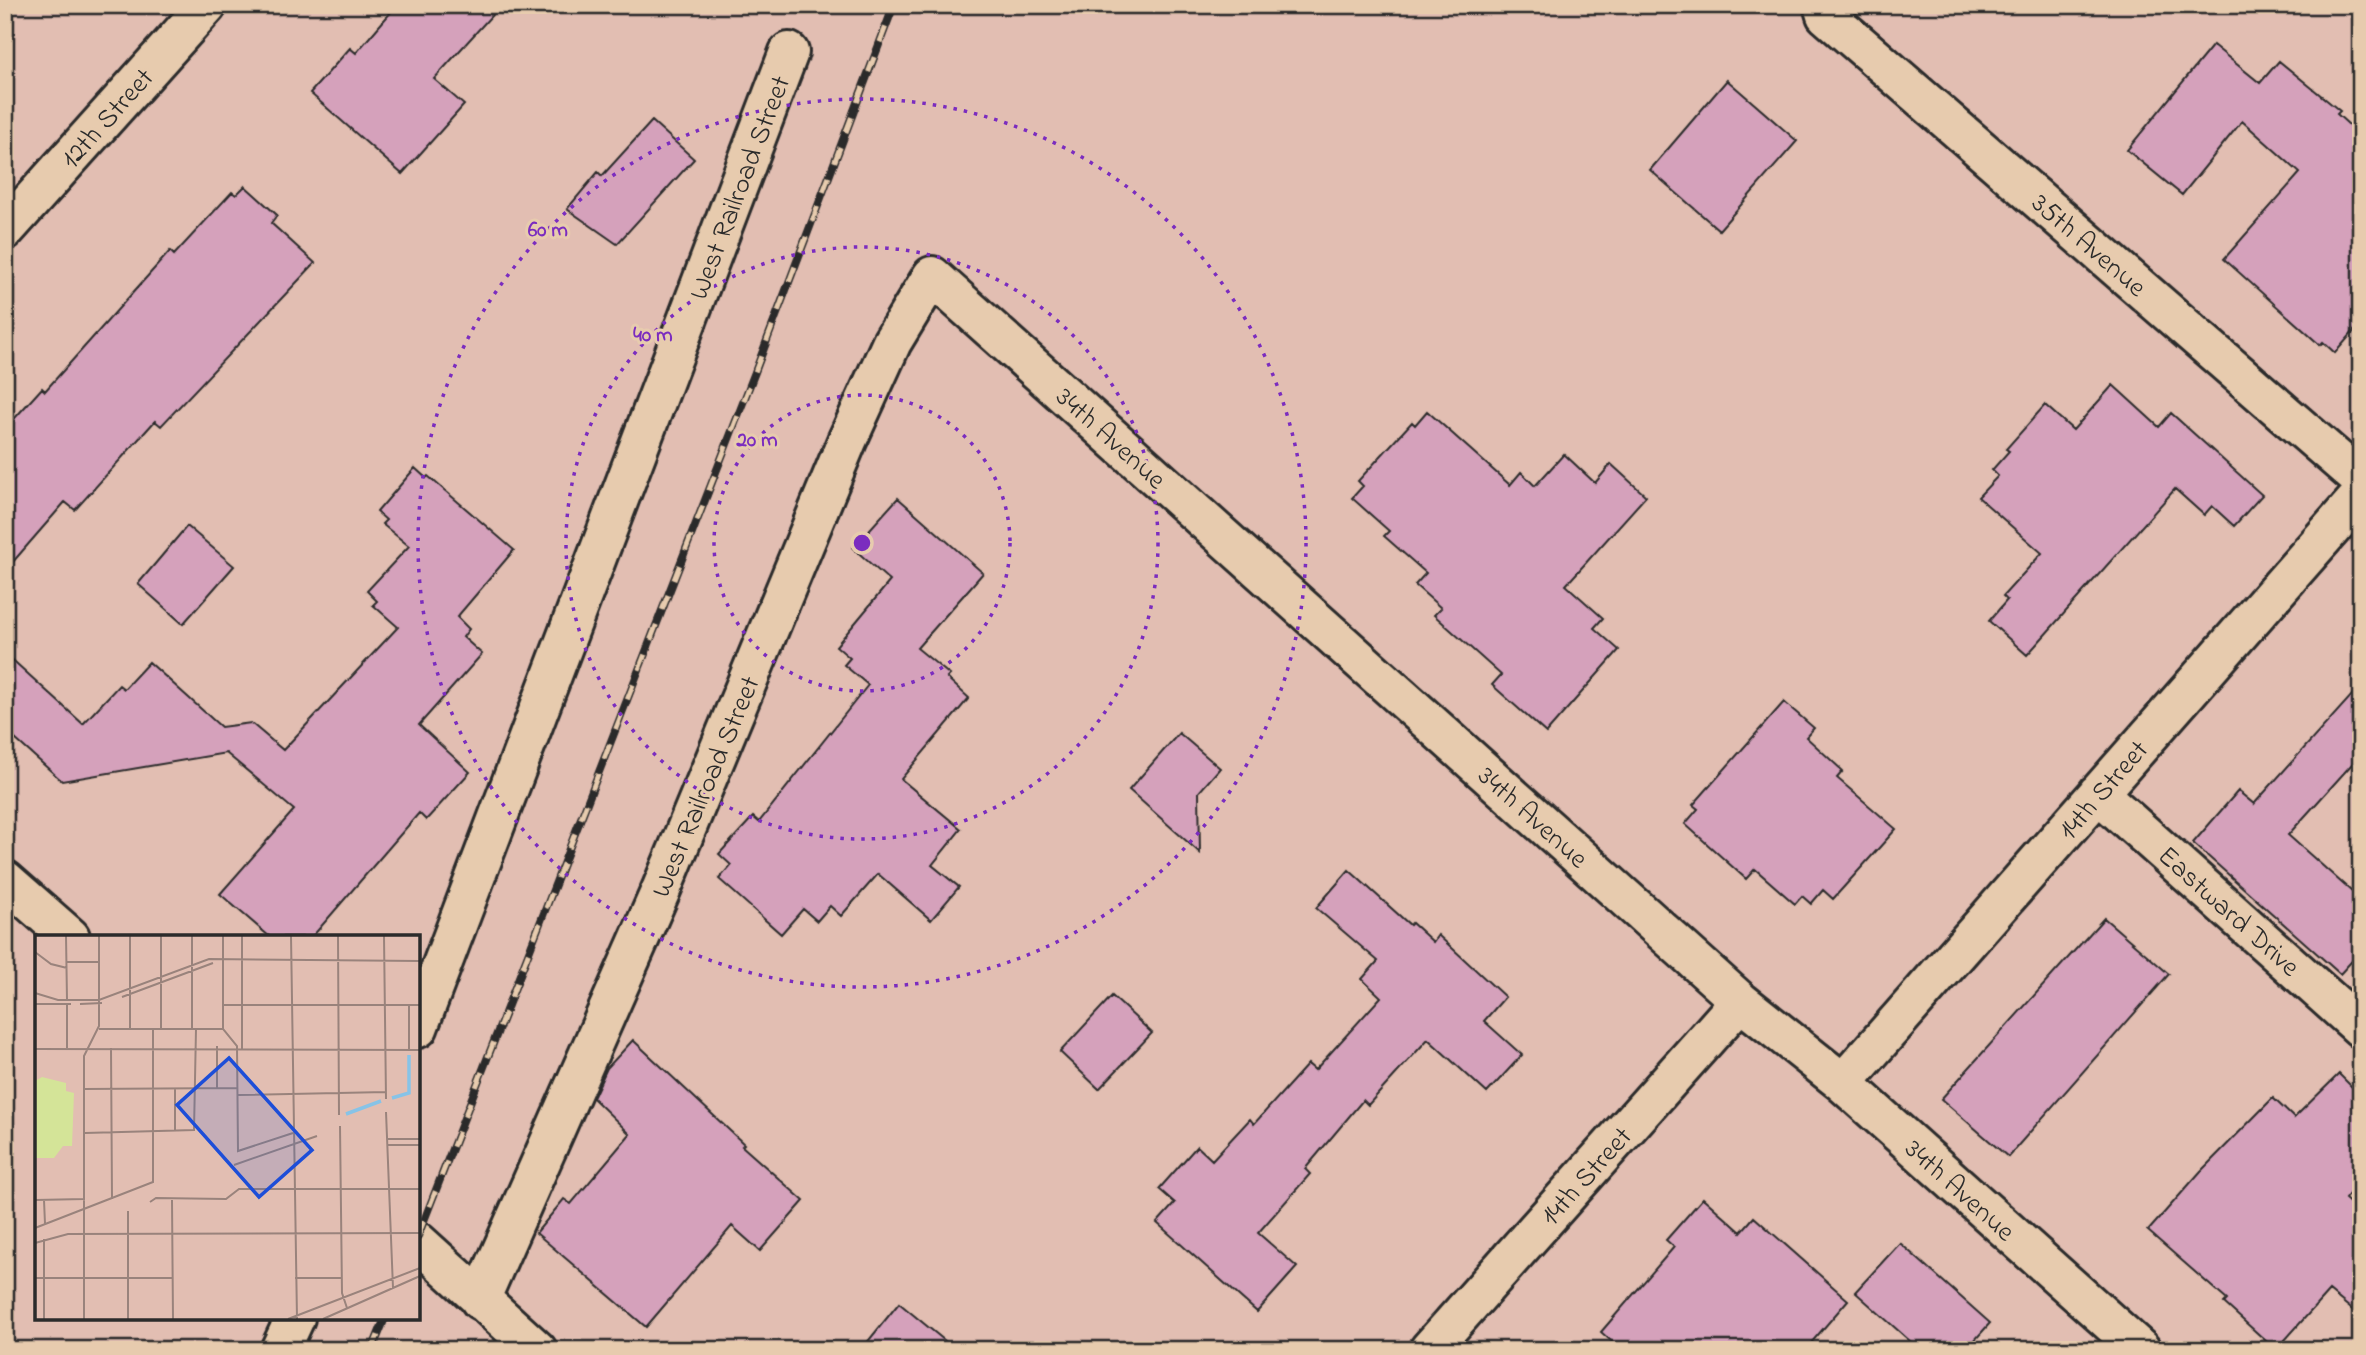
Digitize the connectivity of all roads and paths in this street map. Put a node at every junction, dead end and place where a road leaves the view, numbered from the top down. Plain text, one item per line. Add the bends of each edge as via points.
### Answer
1 (207, 5) edge
2 (1823, 5) edge
3 (789, 52) dead end
4 (5, 230) edge
5 (932, 276) joint
6 (2361, 480) edge
7 (2361, 495) edge
8 (2098, 793) junction
9 (5, 880) edge
10 (68, 935) edge
11 (1740, 1001) junction
12 (420, 1023) edge
13 (2361, 1028) edge
14 (1843, 1083) junction
15 (420, 1244) edge
16 (480, 1300) junction
17 (294, 1320) edge
18 (280, 1350) edge
19 (537, 1350) edge
20 (1429, 1350) edge
21 (2141, 1350) edge

1 - 4 street, 12th Street
2 - 6 street, 35th Avenue via 1826,15
3 - 12 street, West Railroad Street
5 - 11 street, 34th Avenue
5 - 16 street, West Railroad Street via 892,342 847,441 661,890
7 - 8 street, 14th Street
8 - 13 street, Eastward Drive
8 - 14 street, 14th Street
9 - 10 street
11 - 14 street, 34th Avenue
11 - 20 street, 14th Street
14 - 21 street, 34th Avenue
15 - 16 street
16 - 19 street
17 - 18 street

